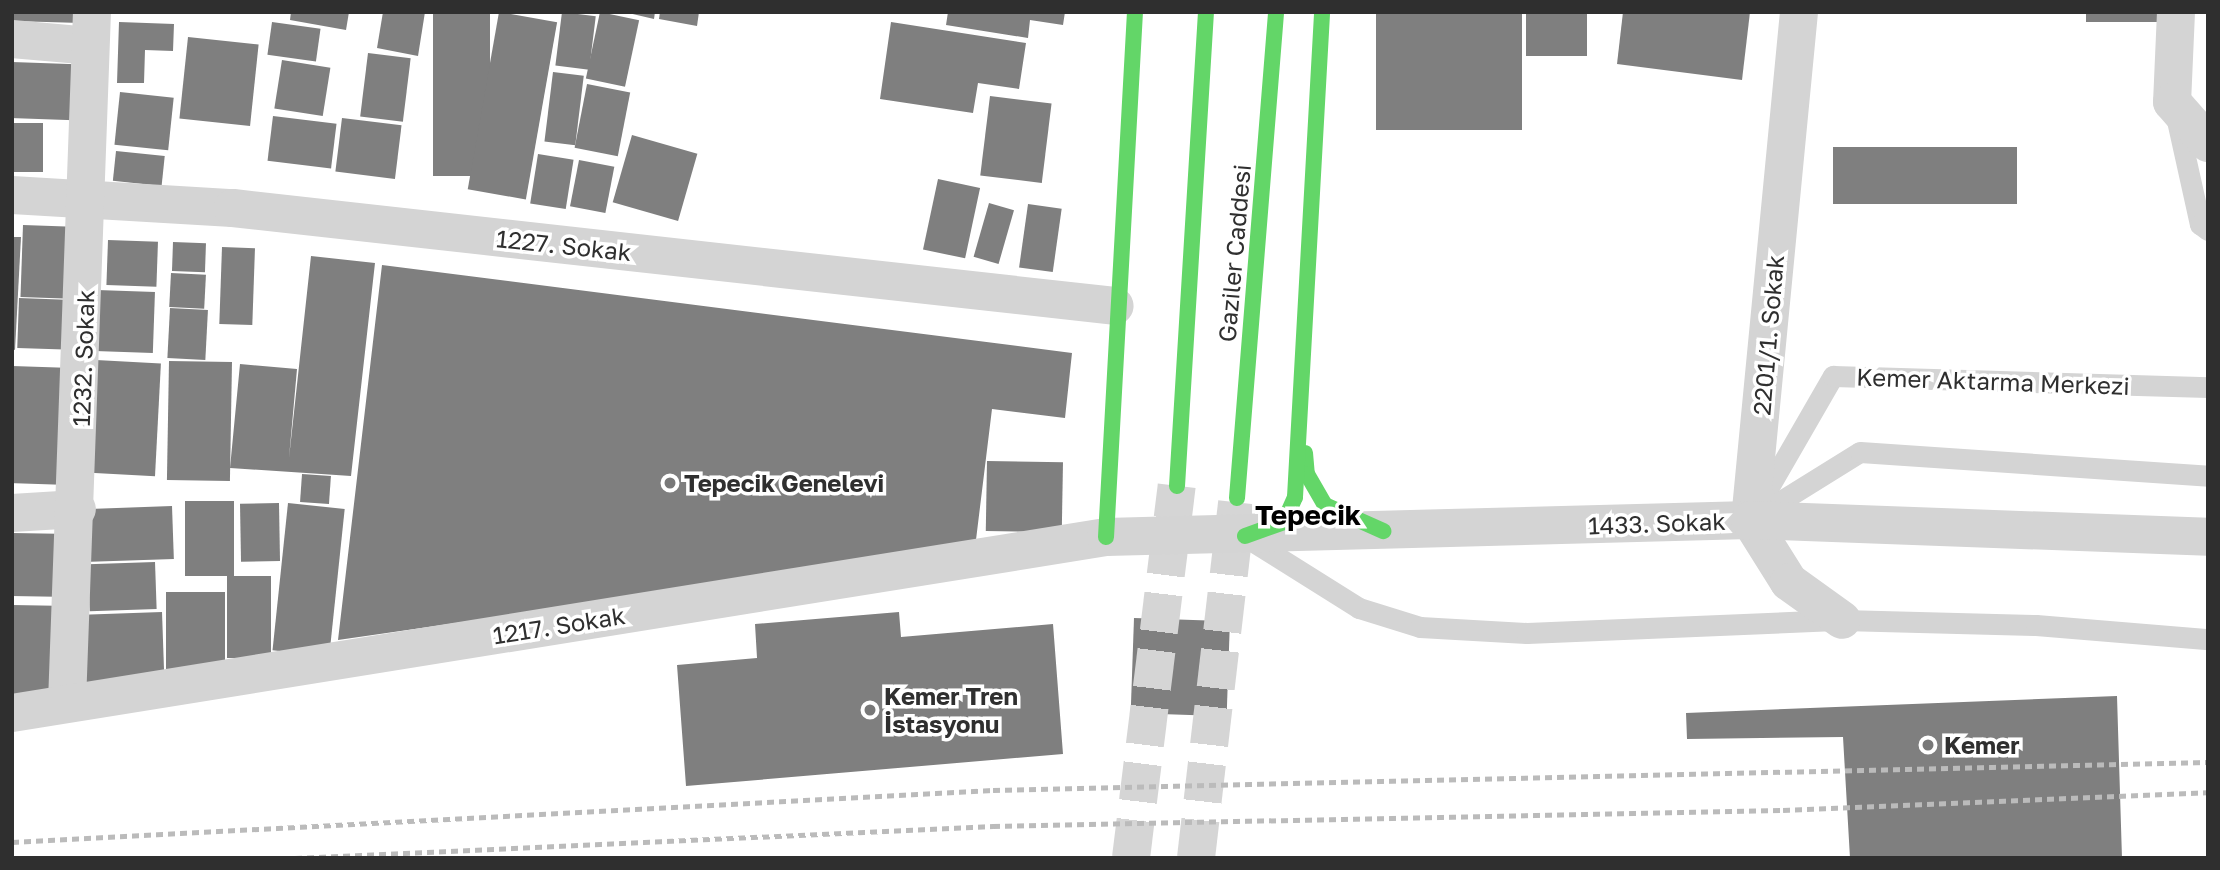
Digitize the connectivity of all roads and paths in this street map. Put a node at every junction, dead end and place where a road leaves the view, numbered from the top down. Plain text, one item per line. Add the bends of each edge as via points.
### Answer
1 (1135, 12) edge
2 (1206, 12) edge
3 (1276, 12) edge
4 (1322, 12) edge
5 (1799, 12) edge
6 (2176, 12) edge
7 (91, 29) edge
8 (12, 39) edge
9 (2172, 102) junction
10 (2208, 143) edge
11 (12, 195) edge
12 (89, 199) junction
13 (2208, 230) edge
14 (1115, 306) junction
15 (2208, 387) edge
16 (1302, 428) junction
17 (2208, 476) edge
18 (1177, 486) tunnel mouth
19 (1237, 498) tunnel mouth
20 (77, 509) junction
21 (12, 513) edge
22 (1750, 520) junction
23 (1383, 531) junction
24 (1245, 536) junction
25 (1106, 537) junction
26 (2208, 537) edge
27 (1842, 621) junction
28 (2208, 639) edge
29 (66, 703) junction
30 (12, 713) edge

1 - 14 street
2 - 18 street, Gaziler Caddesi
3 - 19 street, Gaziler Caddesi
4 - 16 street
5 - 22 street, 2201/1. Sokak
6 - 9 street
7 - 8 street
7 - 12 street, 1232. Sokak
9 - 10 street
9 - 13 lane via 2200,223
11 - 12 street, 1227. Sokak
12 - 14 street, 1227. Sokak via 233,208
12 - 20 street, 1232. Sokak
14 - 25 street
15 - 22 lane, Kemer Aktarma Merkezi via 1833,376
16 - 23 street via 1307,474 1325,505
16 - 24 street via 1295,496 1284,522
17 - 22 lane via 1860,452
20 - 21 street
20 - 29 street, 1232. Sokak
22 - 23 street, 1433. Sokak
22 - 26 street, 1433. Sokak
22 - 27 street via 1788,582
23 - 24 street, 1433. Sokak
24 - 25 street, 1433. Sokak
24 - 27 lane via 1359,608 1420,626 1528,633
25 - 29 street, 1217. Sokak
27 - 28 lane via 2036,625
29 - 30 street, 1217. Sokak

